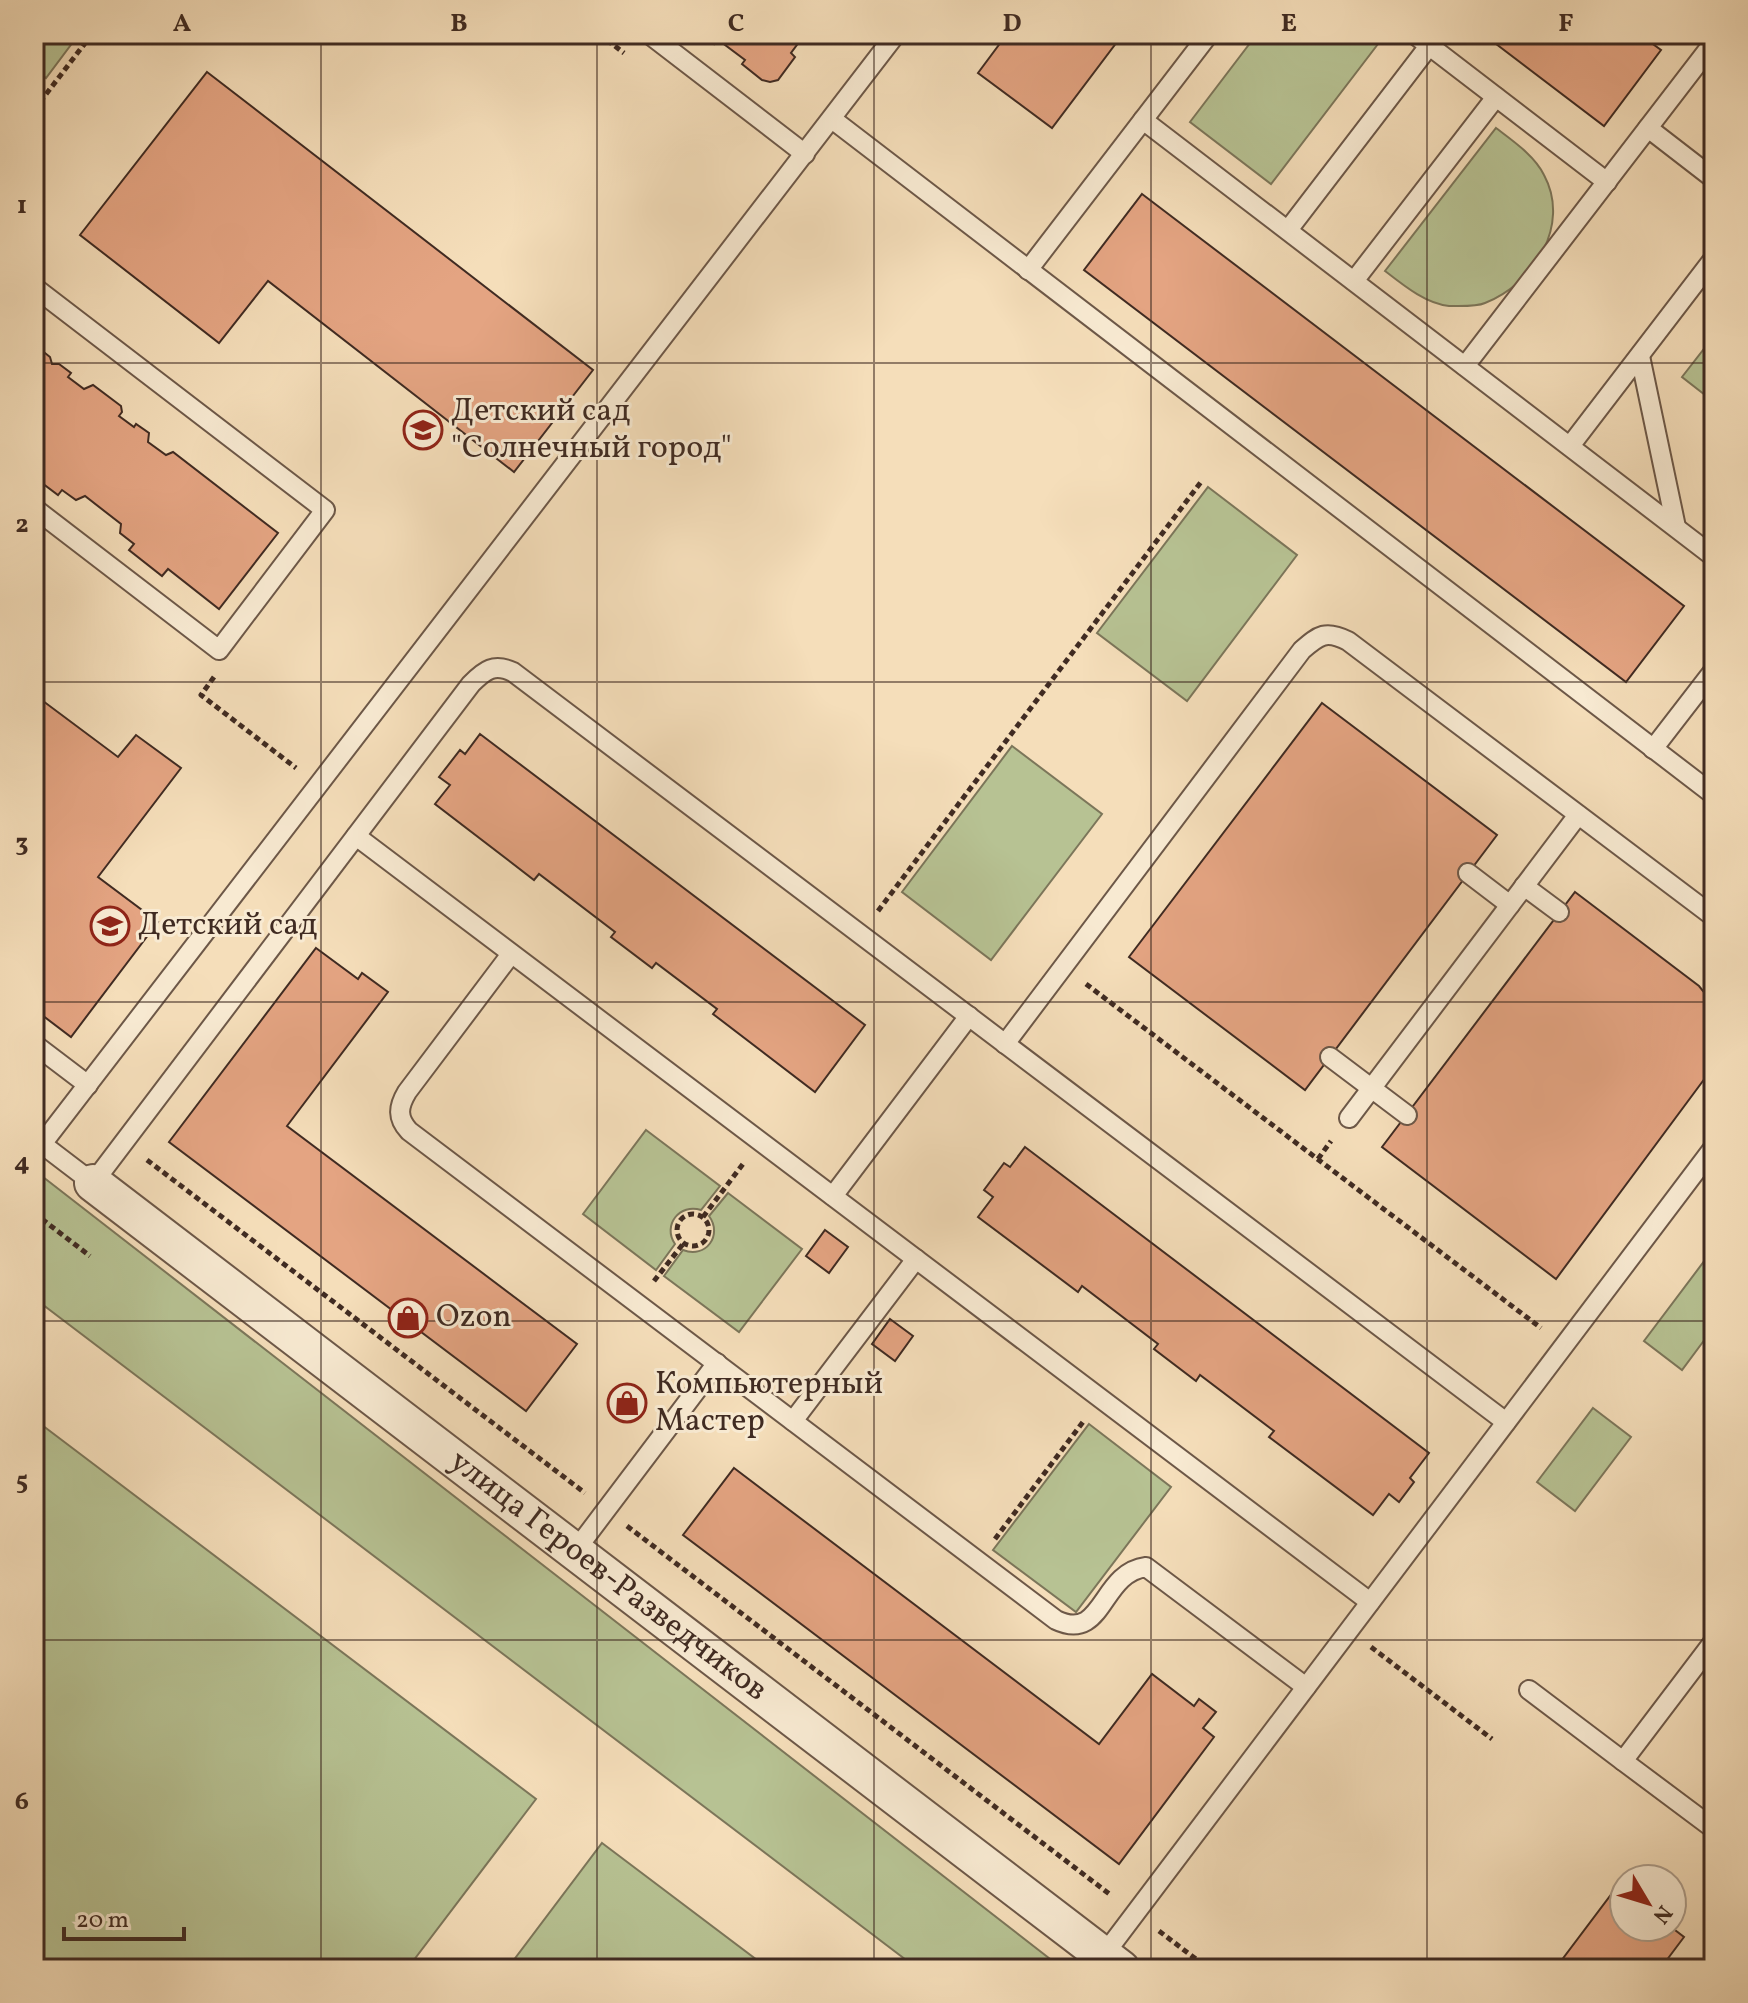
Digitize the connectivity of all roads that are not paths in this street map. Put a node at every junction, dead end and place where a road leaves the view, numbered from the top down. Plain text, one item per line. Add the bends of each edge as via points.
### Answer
1 (649, 34) edge
2 (896, 34) edge
3 (1209, 34) edge
4 (1414, 34) edge
5 (1714, 42) edge
6 (1429, 46) junction
7 (1496, 97) junction
8 (832, 119) junction
9 (1143, 120) junction
10 (1648, 128) junction
11 (805, 154) junction
12 (1714, 179) edge
13 (1607, 182) junction
14 (1288, 230) junction
15 (1714, 258) edge
16 (1028, 270) junction
17 (1354, 281) junction
18 (34, 287) edge
19 (1640, 356) junction
20 (1465, 366) junction
21 (1570, 446) junction
22 (34, 508) edge
23 (1676, 527) junction
24 (1714, 557) edge
25 (1714, 670) edge
26 (1653, 749) junction
27 (1714, 795) edge
28 (1578, 815) junction
29 (356, 836) junction
30 (1468, 873) dead end
31 (1524, 886) junction
32 (1510, 905) junction
33 (1559, 912) dead end
34 (1714, 917) edge
35 (511, 954) junction
36 (969, 1016) junction
37 (34, 1044) edge
38 (1005, 1044) junction
39 (1330, 1057) dead end
40 (88, 1085) junction
41 (1371, 1088) junction
42 (1407, 1115) dead end
43 (1349, 1118) dead end
44 (38, 1141) edge
45 (1714, 1147) edge
46 (93, 1183) junction
47 (833, 1196) junction
48 (916, 1259) junction
49 (717, 1363) junction
50 (793, 1421) junction
51 (1506, 1422) junction
52 (575, 1551) junction
53 (1370, 1602) junction
54 (1714, 1641) edge
55 (1306, 1687) junction
56 (1529, 1690) dead end
57 (1623, 1761) junction
58 (1714, 1829) edge
59 (1112, 1962) edge

1 - 11 lane
2 - 8 lane
3 - 9 lane
4 - 6 lane
5 - 10 lane
6 - 7 lane
6 - 14 lane
7 - 13 lane
7 - 17 lane
8 - 11 lane
8 - 16 lane
9 - 14 lane
9 - 16 lane
10 - 12 lane
10 - 13 lane
11 - 40 lane
13 - 20 lane
14 - 17 lane
15 - 19 lane
16 - 26 lane
17 - 20 lane
18 - 22 lane via 325,510 219,650
19 - 21 lane
19 - 23 lane
20 - 21 lane
21 - 23 lane
23 - 24 lane
25 - 26 lane
26 - 27 lane
28 - 31 lane
28 - 34 lane
28 - 38 lane via 1348,641 1335,635 1318,637 1302,650
29 - 35 lane
29 - 36 lane via 471,684 484,670 501,666
29 - 46 lane
30 - 32 lane
31 - 32 lane
31 - 33 lane
32 - 41 lane
35 - 47 lane
35 - 49 lane via 407,1092 400,1121
36 - 38 lane
36 - 47 lane
37 - 40 lane
38 - 51 lane
39 - 41 lane
40 - 44 lane
41 - 42 lane
41 - 43 lane
44 - 46 lane
45 - 51 lane
46 - 52 street, улица Героев-Разведчиков
47 - 48 lane
48 - 50 lane
48 - 53 lane
49 - 50 lane
49 - 52 lane
50 - 55 lane via 1056,1620 1082,1625 1121,1577 1146,1567
51 - 53 lane
52 - 59 street, улица Героев-Разведчиков
53 - 55 lane
54 - 57 lane
55 - 59 lane via 1135,1913
56 - 57 lane
57 - 58 lane

